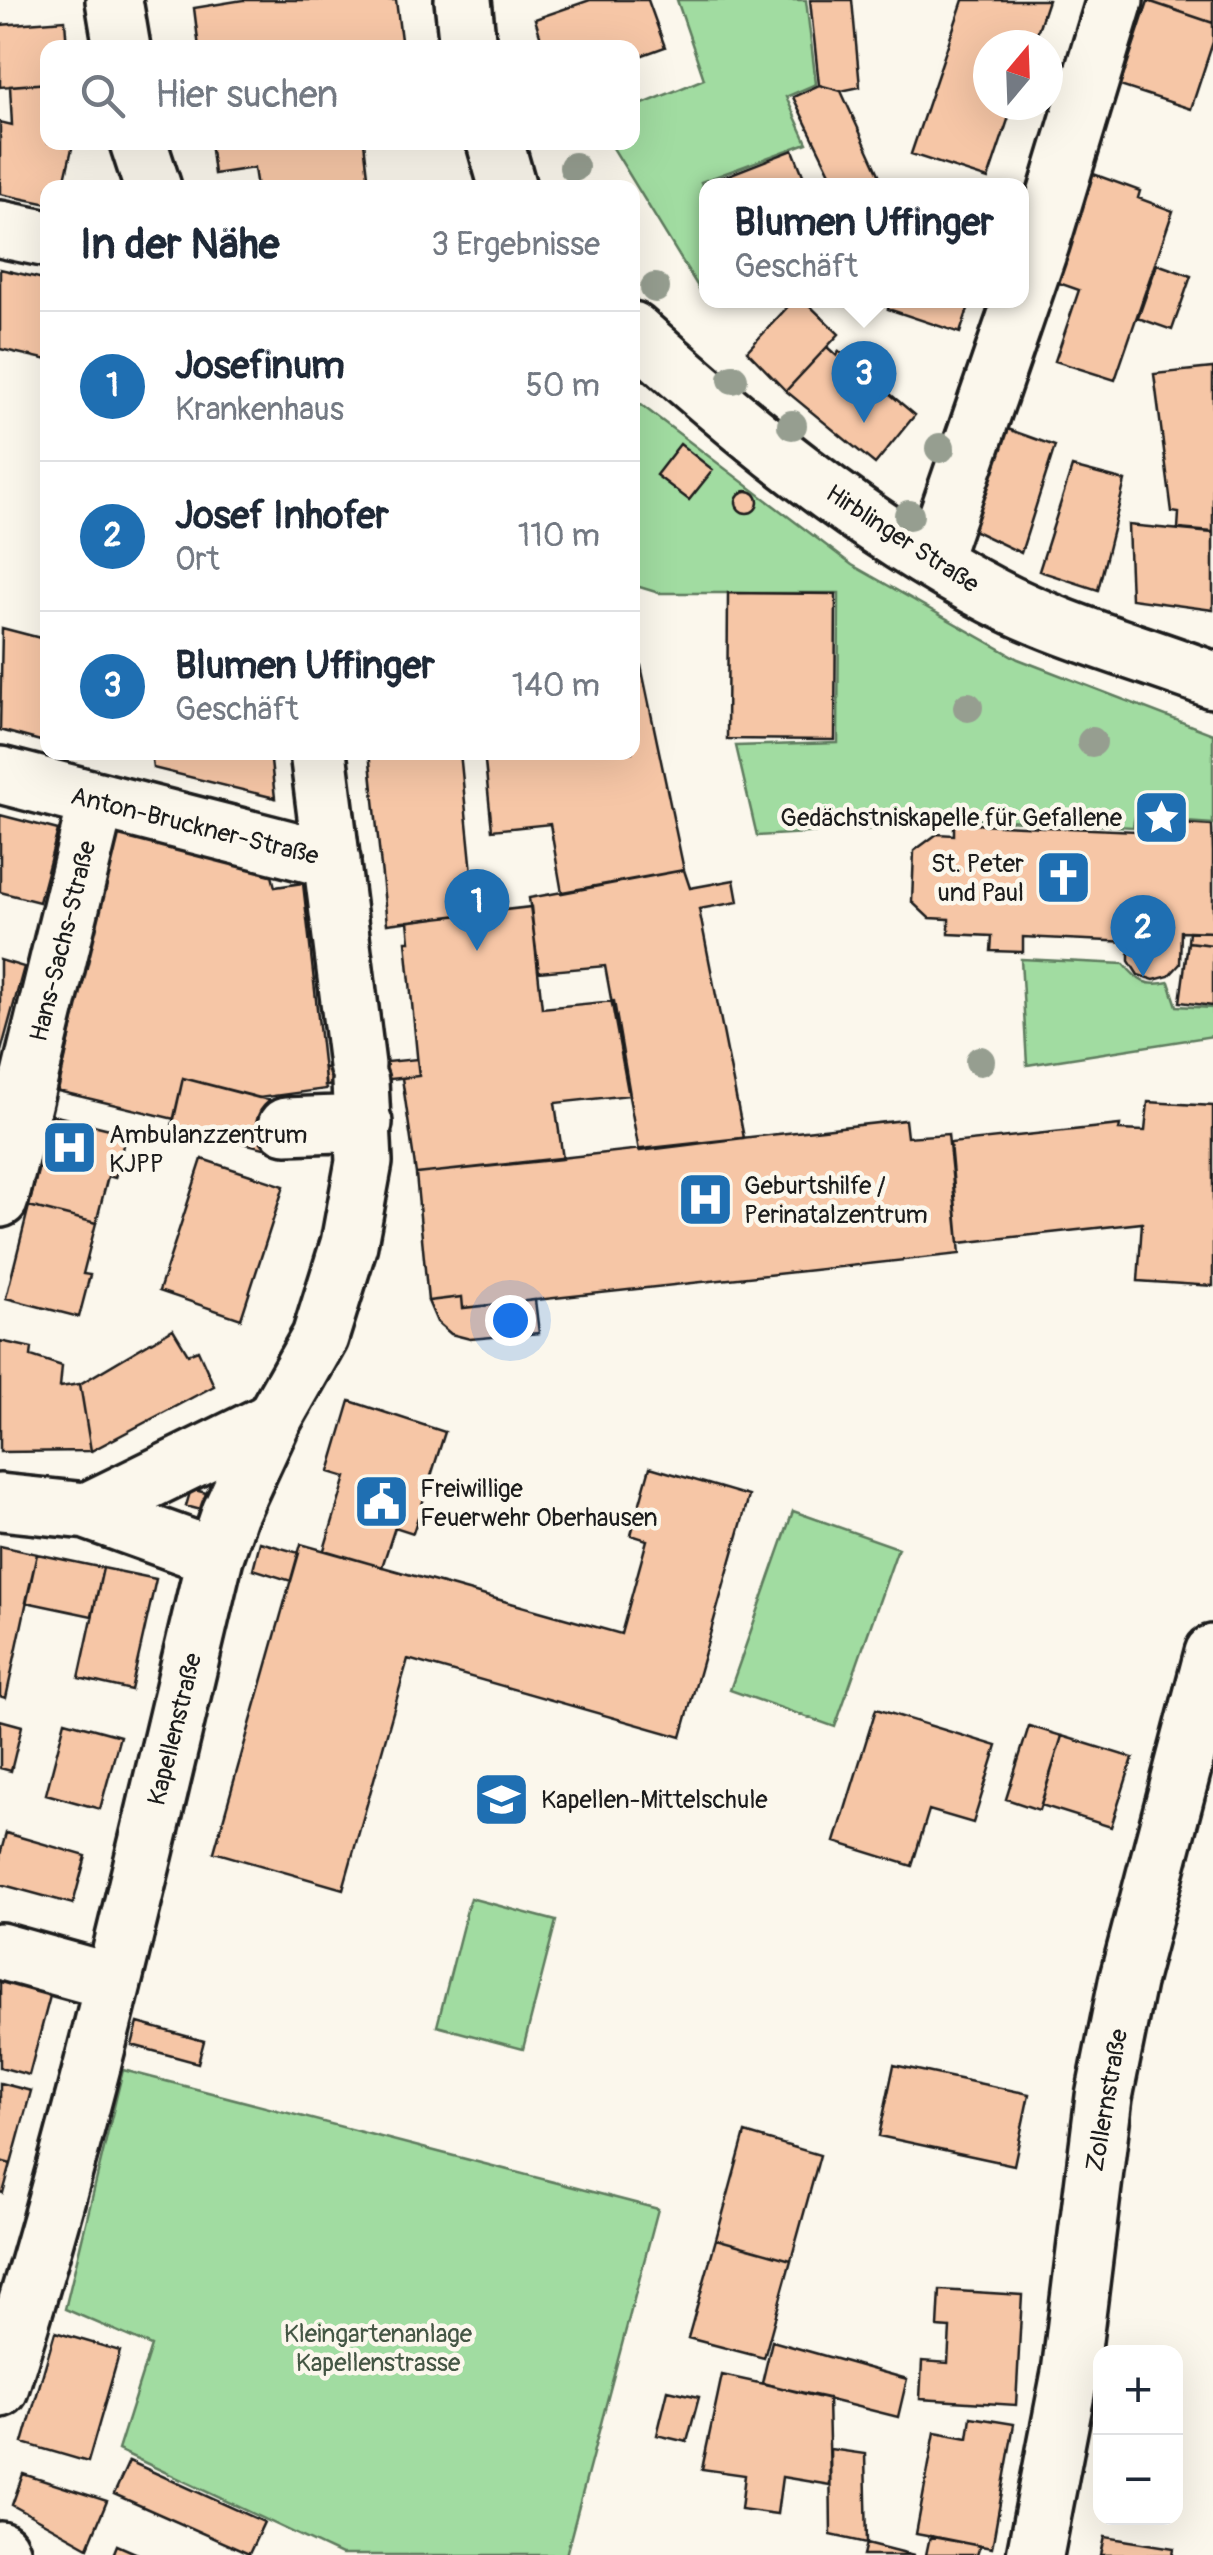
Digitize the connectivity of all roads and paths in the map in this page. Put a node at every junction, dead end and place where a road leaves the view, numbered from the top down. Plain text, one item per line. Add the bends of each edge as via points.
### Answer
1 (114, 0) edge
2 (463, 0) edge
3 (1116, 0) edge
4 (121, 40) edge
5 (467, 40) edge
6 (141, 150) edge
7 (497, 150) edge
8 (150, 180) edge
9 (506, 180) edge
10 (0, 229) edge
11 (40, 237) edge
12 (1029, 279) edge
13 (1019, 308) edge
14 (640, 337) edge
15 (932, 560) junction
16 (1213, 680) edge
17 (319, 760) edge
18 (0, 775) edge
19 (97, 800) junction
20 (332, 860) junction
21 (360, 1090) junction
22 (286, 1126) dead end
23 (0, 1199) edge
24 (272, 1420) junction
25 (0, 1502) edge
26 (87, 1511) junction
27 (216, 1557) junction
28 (1213, 1653) edge
29 (0, 1950) edge
30 (112, 1982) junction
31 (0, 2389) edge
32 (1036, 2555) edge

1 - 4 street
2 - 5 street
3 - 12 street
6 - 8 street
7 - 9 street
10 - 11 street
13 - 15 street
14 - 15 street, Hirblinger Straße via 818,484
15 - 16 street, Hirblinger Straße via 995,597
17 - 20 street, Kapellenstraße
18 - 19 street, Anton-Bruckner-Straße
19 - 20 street, Anton-Bruckner-Straße
19 - 23 street, Hans-Sachs-Straße
20 - 21 street, Kapellenstraße
21 - 22 street
21 - 24 street, Kapellenstraße via 364,1162 348,1244 320,1337
24 - 26 street
24 - 27 street, Kapellenstraße
25 - 26 street
26 - 27 street
27 - 30 street, Kapellenstraße
28 - 32 street, Zollernstraße via 1127,1982 1104,2097 1070,2372
29 - 30 street
30 - 31 street, Kapellenstraße

